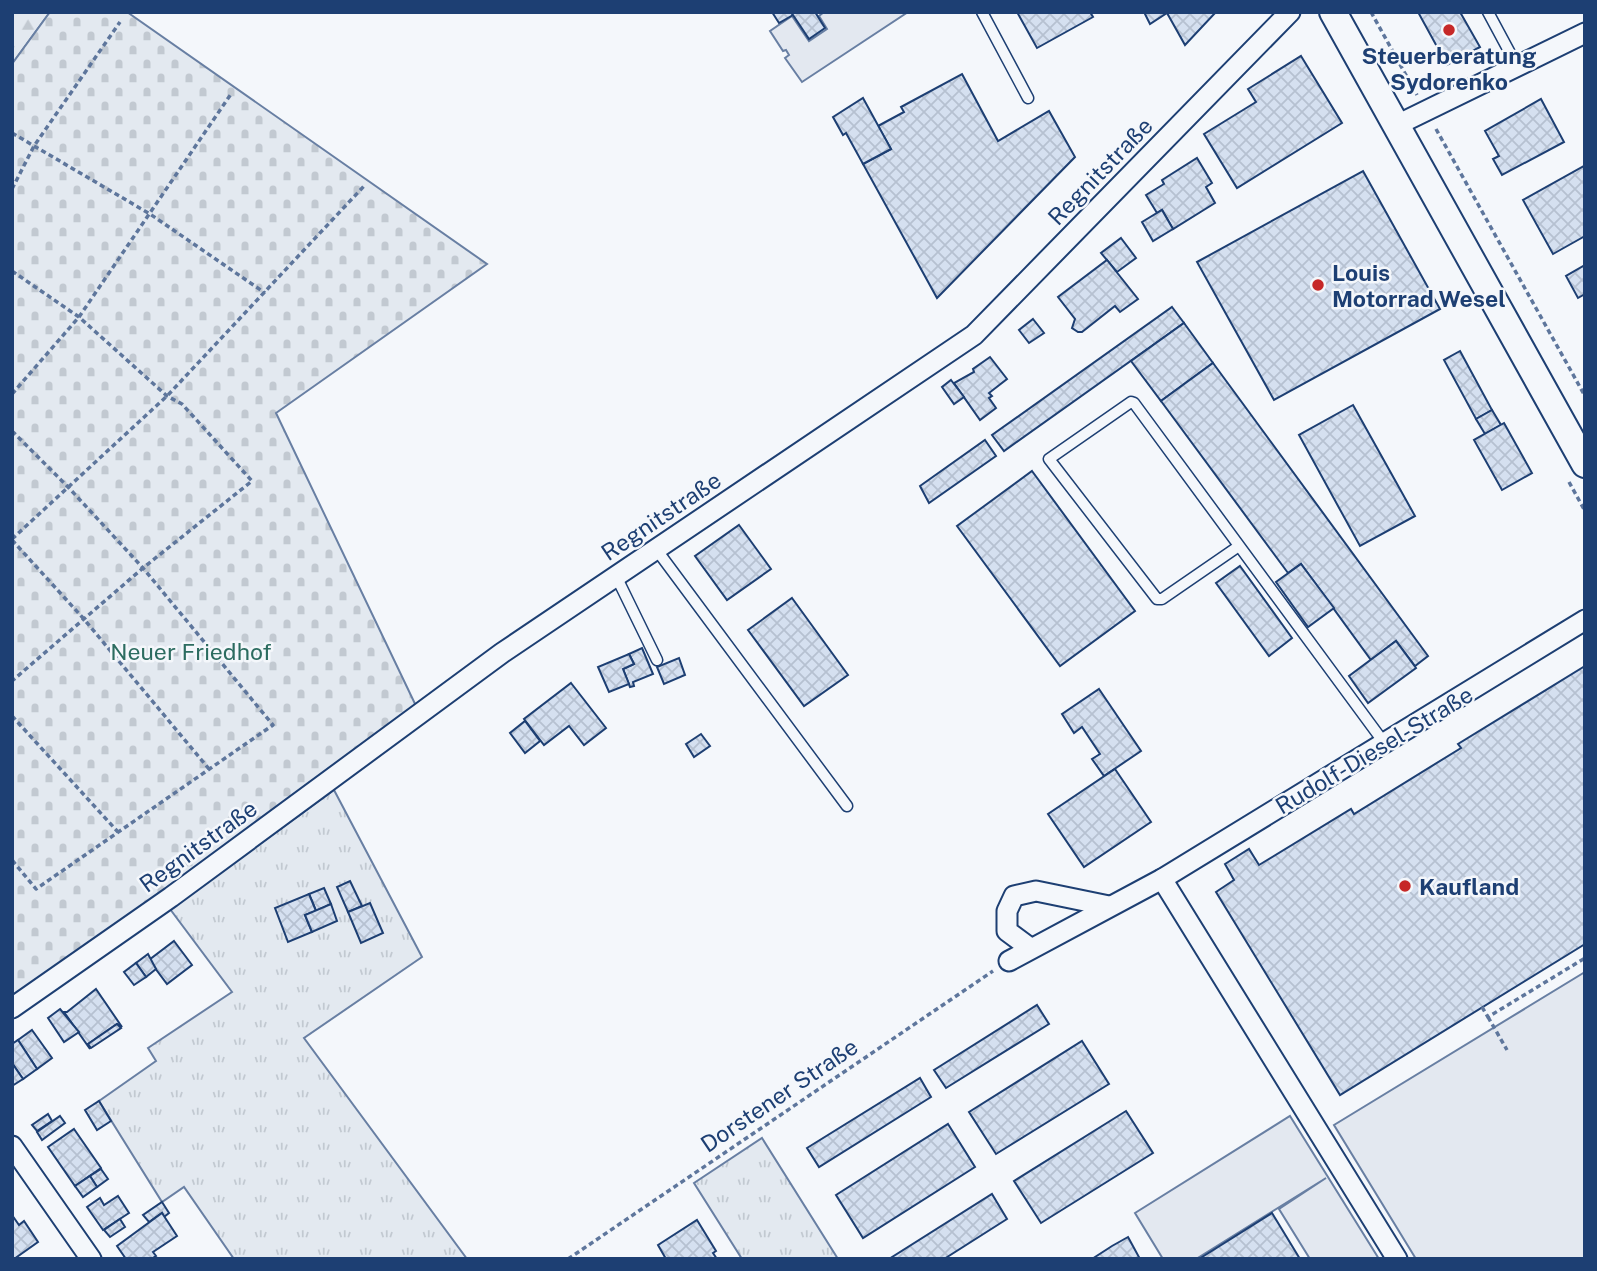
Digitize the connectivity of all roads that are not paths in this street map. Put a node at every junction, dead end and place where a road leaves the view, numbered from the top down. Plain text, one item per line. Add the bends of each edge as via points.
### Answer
1 (982, 12) edge
2 (1290, 12) edge
3 (1333, 12) edge
4 (1488, 12) edge
5 (1585, 33) edge
6 (1517, 66) junction
7 (1028, 98) dead end
8 (1397, 125) junction
9 (1585, 464) edge
10 (1239, 546) junction
11 (656, 549) junction
12 (616, 576) junction
13 (1585, 620) edge
14 (657, 660) dead end
15 (1385, 744) junction
16 (847, 806) dead end
17 (1162, 879) junction
18 (1109, 906) junction
19 (1030, 948) junction
20 (1009, 961) road end
21 (12, 1008) edge
22 (12, 1146) edge
23 (92, 1259) edge
24 (1397, 1259) edge

1 - 7 lane
2 - 11 street, Regnitstraße via 974,335
3 - 8 street
4 - 6 lane
5 - 6 street
6 - 8 street
8 - 9 street
10 - 10 lane via 1131,402 1049,458 1157,599
10 - 15 lane
11 - 12 street, Regnitstraße
11 - 16 lane
12 - 14 lane
12 - 21 street, Regnitstraße via 502,653
13 - 15 street, Rudolf-Diesel-Straße
15 - 17 street, Rudolf-Diesel-Straße
17 - 18 street, Rudolf-Diesel-Straße
17 - 24 street
18 - 19 street, Rudolf-Diesel-Straße
18 - 19 street via 1036,891 1014,897 1007,911 1007,931
19 - 20 street, Rudolf-Diesel-Straße
22 - 23 street

